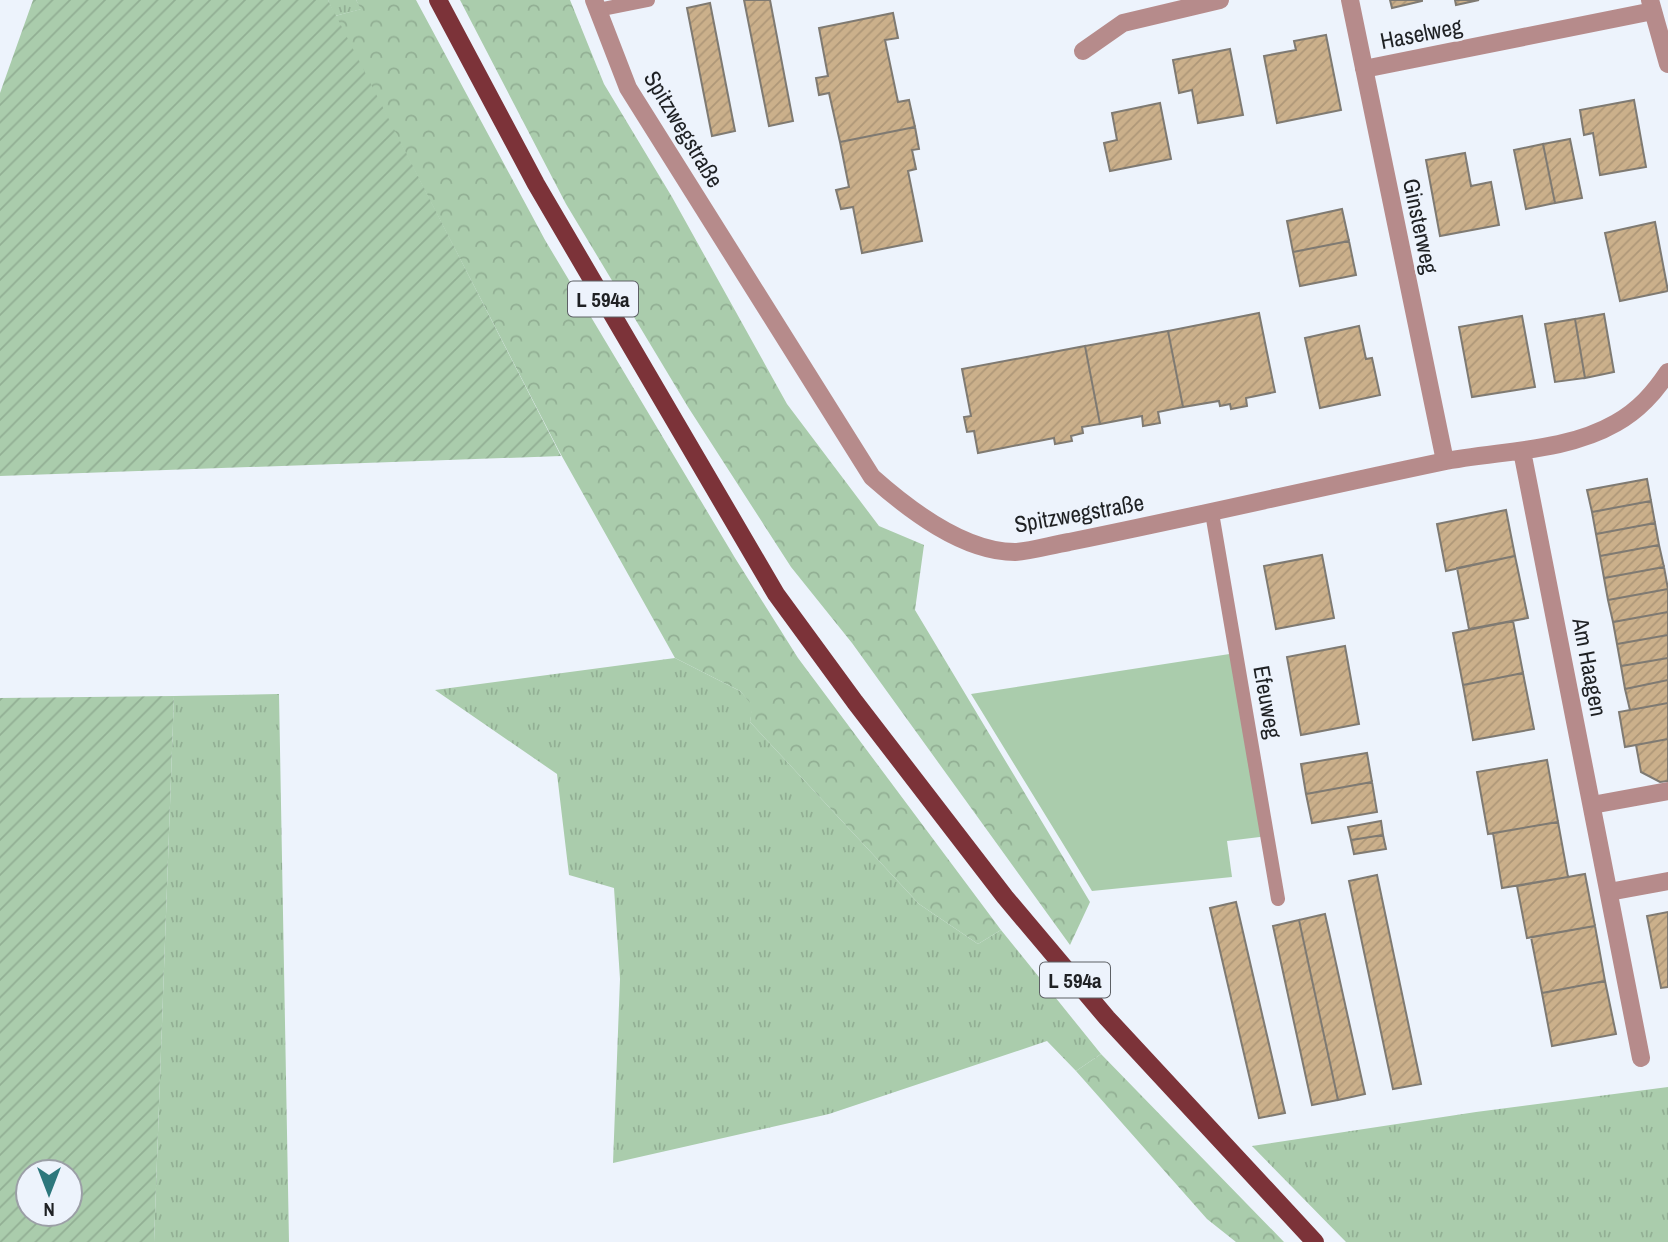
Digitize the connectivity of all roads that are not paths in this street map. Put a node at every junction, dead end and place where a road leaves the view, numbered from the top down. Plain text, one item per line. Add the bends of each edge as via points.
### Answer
1 (438, 0) edge
2 (648, 0) edge
3 (1220, 0) edge
4 (1350, 0) edge
5 (596, 5) edge
6 (1652, 5) edge
7 (1083, 51) dead end
8 (1668, 64) edge
9 (1364, 69) junction
10 (1668, 372) edge
11 (1522, 451) junction
12 (1445, 461) junction
13 (1212, 513) junction
14 (1668, 791) edge
15 (1592, 805) junction
16 (1668, 881) edge
17 (1609, 892) junction
18 (1278, 899) dead end
19 (1641, 1058) dead end
20 (1315, 1242) edge

1 - 20 main road, L 594a via 536,184 776,594 1005,897 1107,1018
2 - 5 lane
3 - 7 street via 1123,23
4 - 9 street, Ginsterweg
5 - 13 street, Spitzwegstraße via 628,88 872,477 911,512 972,543 1014,552
6 - 8 street
6 - 9 street, Haselweg
9 - 12 street, Ginsterweg
10 - 11 street, Spitzwegstraße via 1653,396 1616,424
11 - 12 street, Spitzwegstraße
11 - 15 street, Am Haagen
12 - 13 street, Spitzwegstraße
13 - 18 lane, Efeuweg
14 - 15 street
15 - 17 street, Am Haagen
16 - 17 street
17 - 19 street, Am Haagen

